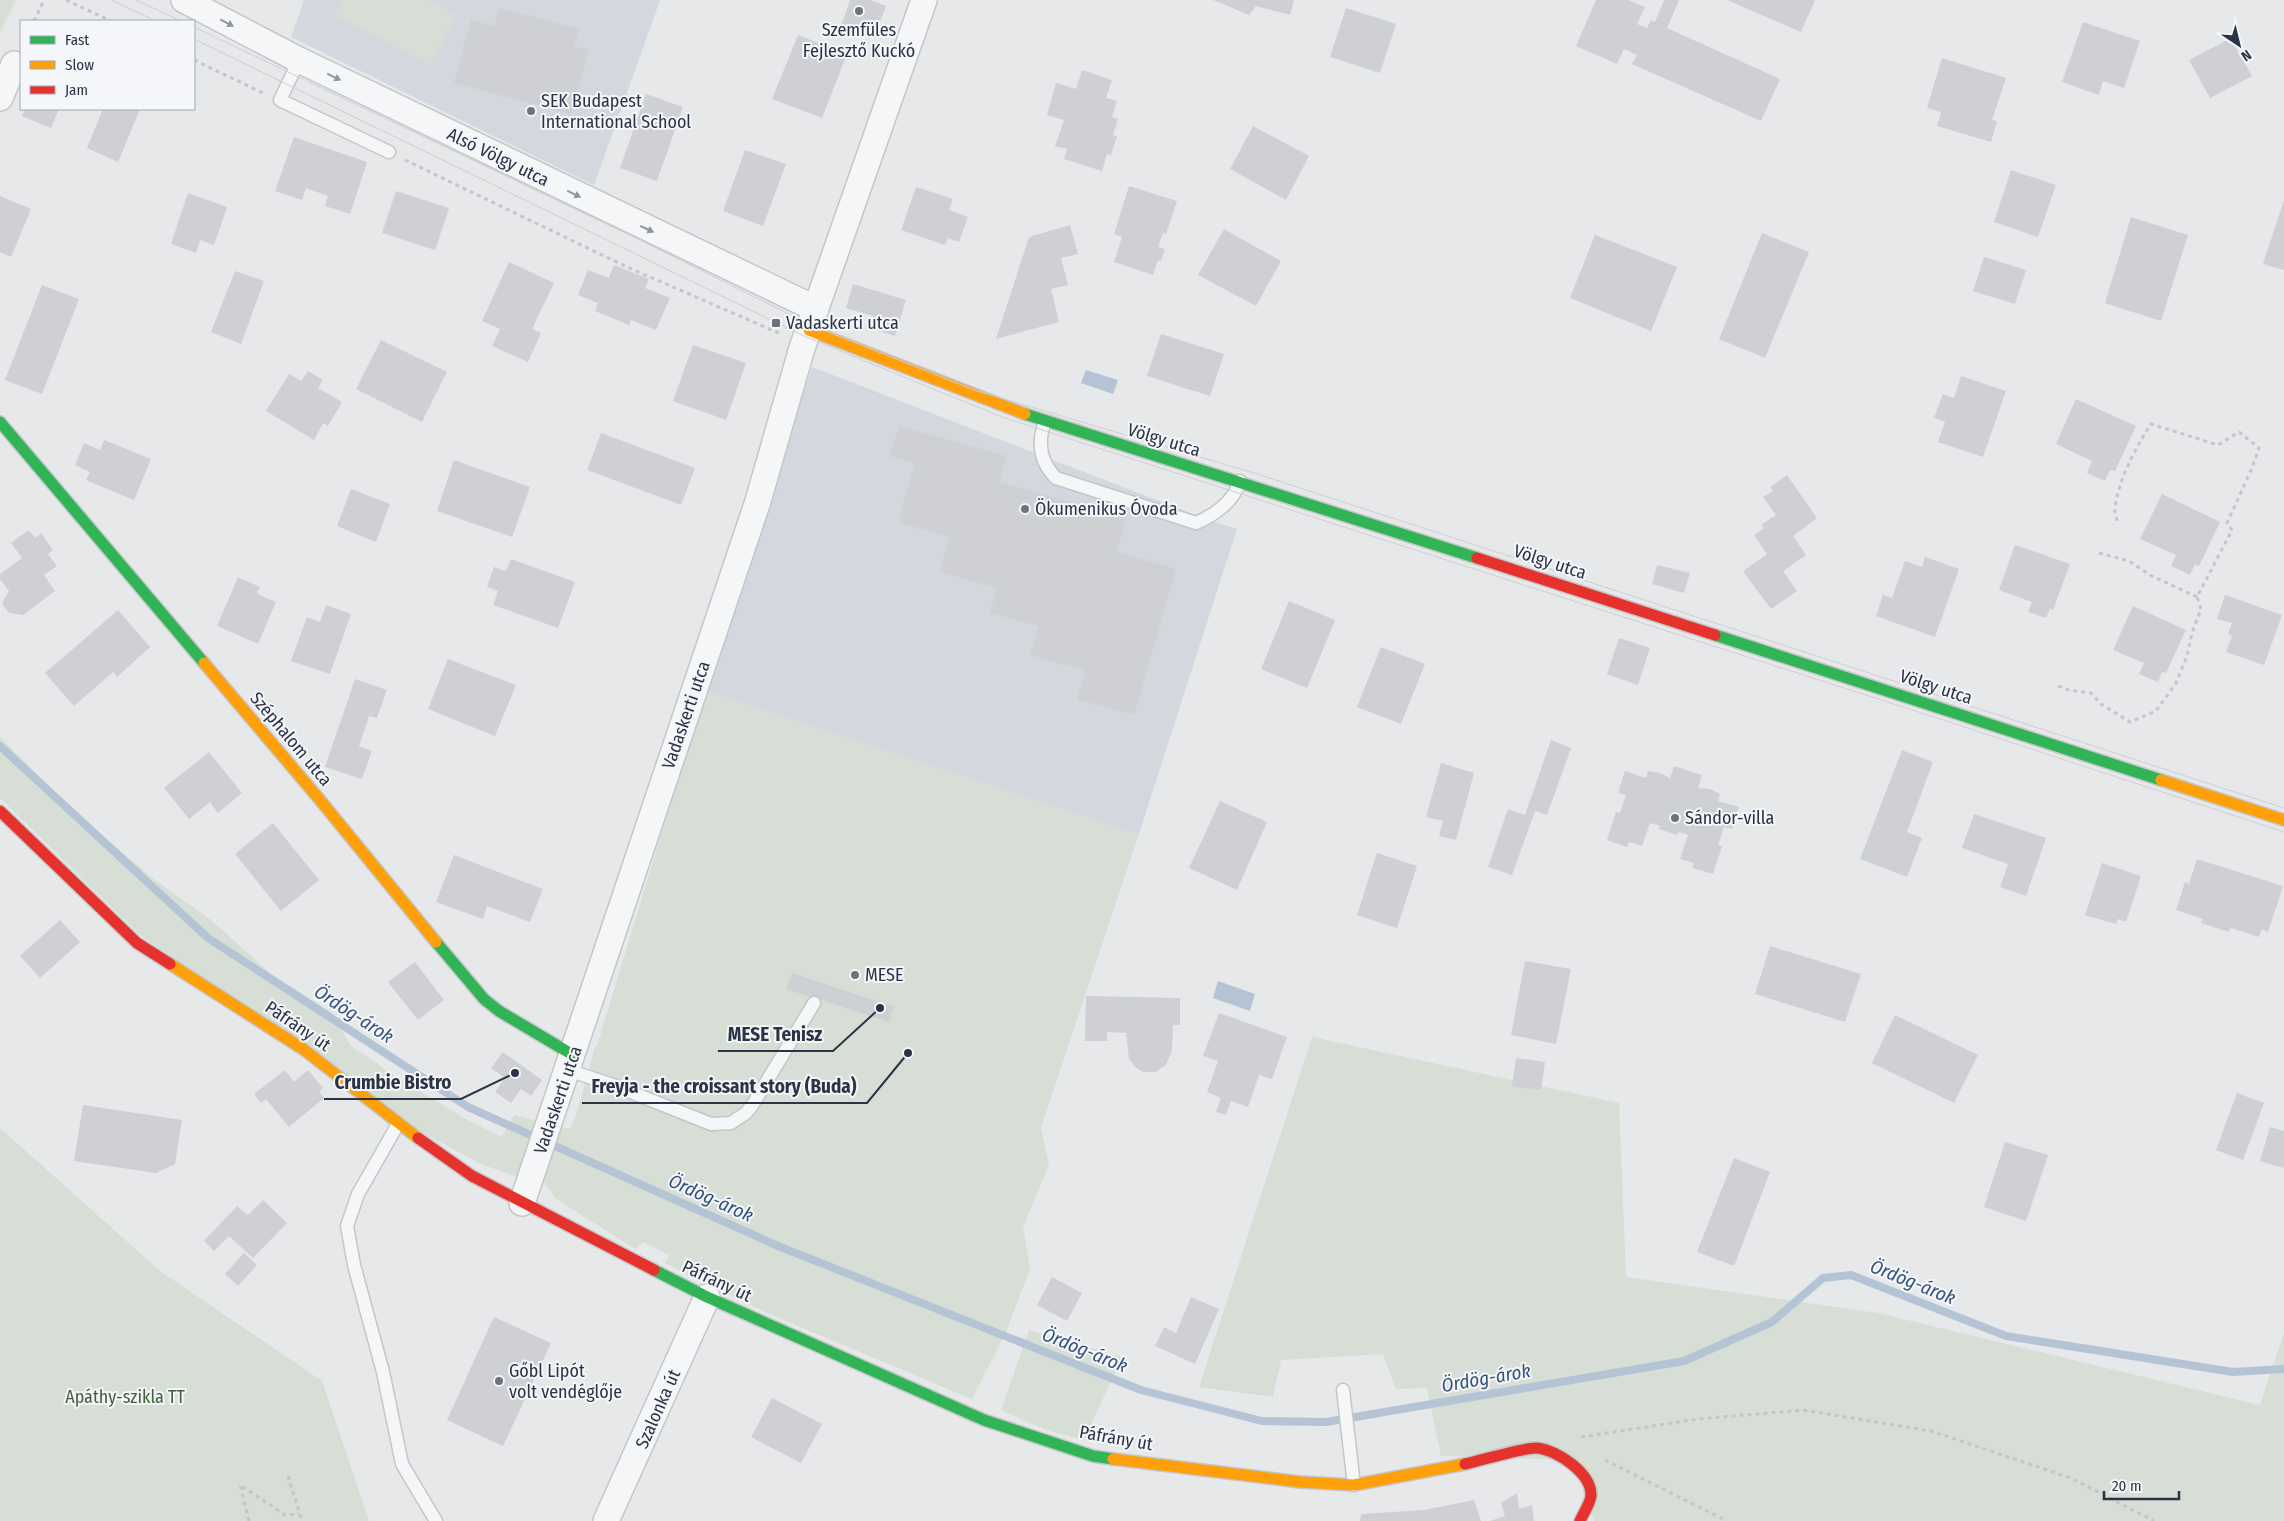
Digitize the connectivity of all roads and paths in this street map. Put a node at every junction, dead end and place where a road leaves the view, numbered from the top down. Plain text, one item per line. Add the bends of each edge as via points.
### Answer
1 (44, 0) edge
2 (66, 0) edge
3 (184, 0) edge
4 (924, 0) edge
5 (34, 20) edge
6 (109, 20) edge
7 (195, 60) edge
8 (299, 60) junction
9 (14, 64) dead end
10 (0, 98) edge
11 (280, 100) junction
12 (389, 152) joint
13 (810, 328) junction
14 (0, 422) edge
15 (1045, 422) junction
16 (1240, 481) junction
17 (2118, 524) dead end
18 (2099, 553) dead end
19 (2198, 597) junction
20 (2058, 686) dead end
21 (0, 811) edge
22 (2284, 820) edge
23 (814, 1002) dead end
24 (570, 1063) junction
25 (398, 1124) junction
26 (522, 1203) junction
27 (708, 1296) junction
28 (1343, 1390) dead end
29 (1574, 1438) dead end
30 (1599, 1456) dead end
31 (288, 1476) dead end
32 (1354, 1486) junction
33 (299, 1514) junction
34 (249, 1521) edge
35 (302, 1521) edge
36 (436, 1521) edge
37 (606, 1521) edge
38 (1580, 1521) edge
39 (1727, 1521) edge
40 (2154, 1521) edge

1 - 5 path
2 - 6 path
3 -> 8 street, Alsó Völgy utca
4 - 13 street, Vadaskerti utca
7 - 11 path
8 - 11 lane
8 -> 13 street, Alsó Völgy utca
9 - 10 street
11 - 12 lane
12 - 13 path via 627,267
13 - 15 street, Völgy utca
13 - 24 street, Vadaskerti utca via 758,501
14 - 24 street, Széphalom utca via 320,800 484,1000
15 - 16 street, Völgy utca
15 - 16 lane via 1040,449 1056,478 1196,523 1222,507 1236,493
16 - 22 street, Völgy utca
17 - 19 path via 2114,510 2123,481 2134,449 2151,424 2218,445 2239,432 2259,448 2227,523 2232,530
18 - 19 path via 2129,561 2150,575
19 - 20 path via 2200,609 2187,656 2176,683 2156,711 2130,722 2101,704 2091,693
21 - 25 street, Páfrány út via 137,943 303,1049
23 - 24 lane via 754,1104 731,1122 711,1124 613,1085
24 - 26 street, Vadaskerti utca
25 - 26 street, Páfrány út via 472,1176
25 - 36 lane via 358,1194 347,1226 402,1464
26 - 27 street, Páfrány út
27 - 32 street, Páfrány út via 984,1420 1093,1456
27 - 37 street, Szalonka út
28 - 32 lane
29 - 40 path via 1698,1419 1803,1410 1931,1431 2071,1478
30 - 39 path
31 - 33 path
32 - 38 street, Páfrány út via 1536,1448 1572,1463 1589,1485 1591,1497
33 - 34 path via 285,1515 240,1485
33 - 35 path

